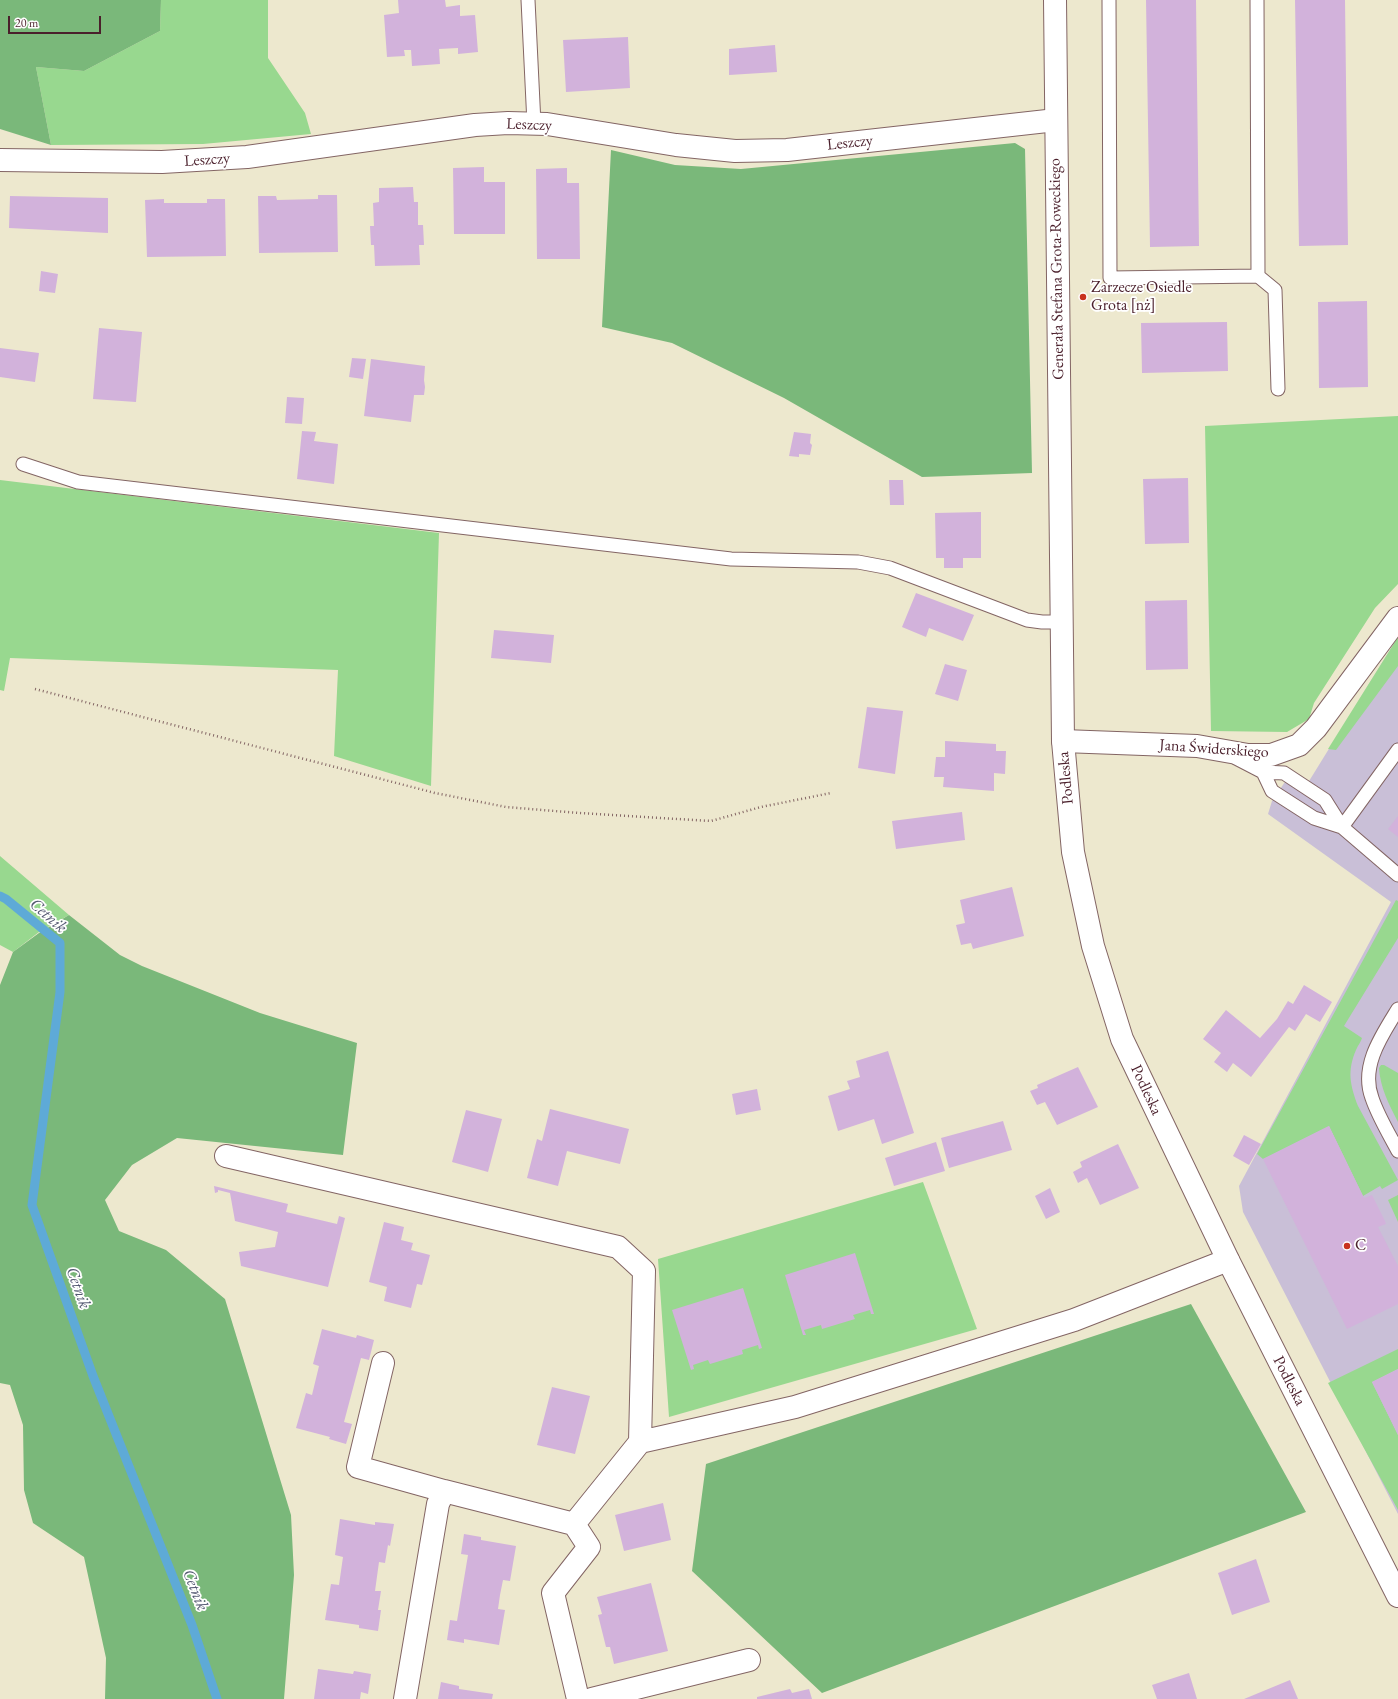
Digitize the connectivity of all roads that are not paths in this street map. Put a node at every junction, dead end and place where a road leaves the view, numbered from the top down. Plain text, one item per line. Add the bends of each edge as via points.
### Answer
1 (528, 0) edge
2 (1055, 0) edge
3 (1109, 0) edge
4 (1257, 0) edge
5 (1056, 120) junction
6 (534, 124) junction
7 (0, 160) edge
8 (1258, 276) junction
9 (1278, 389) dead end
10 (23, 464) dead end
11 (1060, 537) joint
12 (1398, 618) edge
13 (1061, 622) junction
14 (1062, 741) junction
15 (1221, 750) junction
16 (1398, 750) edge
17 (1263, 772) junction
18 (1342, 827) junction
19 (1398, 874) edge
20 (1398, 1009) edge
21 (1398, 1151) edge
22 (226, 1156) dead end
23 (1228, 1260) junction
24 (383, 1363) dead end
25 (640, 1442) junction
26 (444, 1491) junction
27 (574, 1524) junction
28 (1397, 1590) edge
29 (749, 1660) dead end
30 (405, 1699) edge
31 (578, 1699) edge
32 (592, 1699) edge

1 - 6 lane
2 - 5 street, Generała Stefana Grota-Roweckiego
3 - 8 lane via 1110,278
4 - 8 lane
5 - 6 street, Leszczy via 787,150 735,151
5 - 11 street, Generała Stefana Grota-Roweckiego
6 - 7 street, Leszczy via 475,125 247,157 162,162
8 - 9 lane via 1275,290
10 - 13 lane via 78,482 567,540 731,559 858,562 890,568 1027,620
11 - 13 street, Podleska
12 - 15 street, Jana Świderskiego via 1316,728 1299,745 1271,755 1248,755
13 - 14 street, Podleska
14 - 15 street, Jana Świderskiego via 1197,746
14 - 23 street, Podleska via 1073,852 1095,954 1122,1039
15 - 17 lane
16 - 18 lane
17 - 18 lane via 1272,791 1314,818
17 - 18 lane via 1284,773 1307,788 1324,800
18 - 19 lane
20 - 21 lane via 1371,1058 1369,1077 1371,1097
22 - 25 street via 618,1247 644,1271
23 - 25 street via 1074,1320 795,1407
23 - 28 street, Podleska
24 - 26 street via 358,1467
25 - 27 street
26 - 27 street
26 - 30 street via 438,1504
27 - 31 street via 589,1547 554,1593
29 - 32 street

